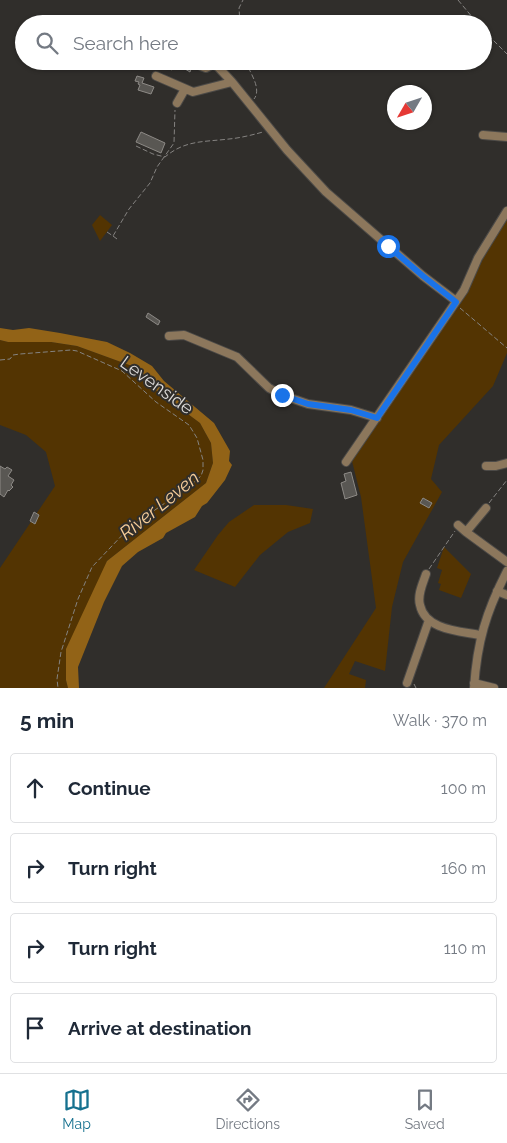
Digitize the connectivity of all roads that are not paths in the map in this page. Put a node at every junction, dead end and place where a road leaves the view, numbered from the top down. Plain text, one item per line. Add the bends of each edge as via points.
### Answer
1 (221, 70) edge
2 (156, 76) dead end
3 (232, 82) junction
4 (185, 89) junction
5 (177, 103) road end
6 (483, 136) dead end
7 (507, 137) edge
8 (507, 211) edge
9 (455, 303) junction
10 (168, 336) dead end
11 (377, 418) junction
12 (346, 462) dead end
13 (507, 463) edge
14 (486, 466) dead end
15 (486, 508) road end
16 (458, 525) road end
17 (466, 532) junction
18 (507, 562) edge
19 (507, 571) edge
20 (427, 577) road end
21 (497, 590) junction
22 (507, 595) edge
23 (429, 620) junction
24 (480, 635) junction
25 (409, 681) dead end
26 (474, 686) edge
27 (494, 688) edge

1 - 3 street
2 - 4 street
3 - 4 street via 193,92
3 - 9 street via 326,192
4 - 5 street
6 - 7 street
8 - 9 street
9 - 11 street
10 - 11 street via 184,336 237,356 270,388 282,395 308,404 351,410
11 - 12 street
13 - 14 street
15 - 17 street via 476,512
16 - 17 street
17 - 18 street
19 - 21 street
20 - 23 street via 419,604
21 - 22 street
21 - 24 street
23 - 24 street via 449,629
23 - 25 street
24 - 26 street
26 - 27 street

